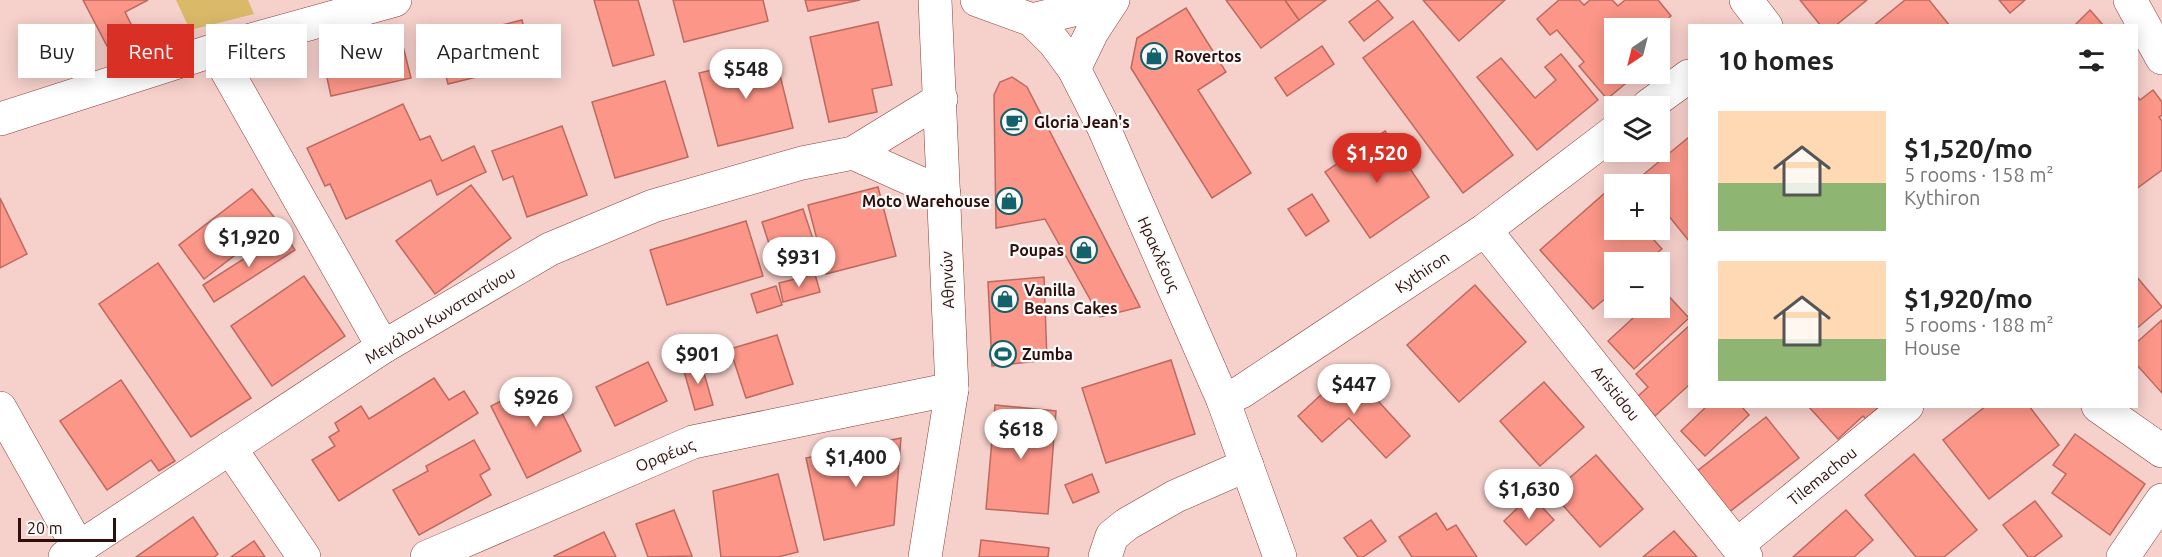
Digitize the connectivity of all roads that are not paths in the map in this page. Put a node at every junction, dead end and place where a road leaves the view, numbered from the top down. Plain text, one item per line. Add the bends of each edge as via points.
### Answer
1 (395, 0) edge
2 (935, 0) edge
3 (976, 0) edge
4 (1101, 0) edge
5 (1113, 0) edge
6 (2130, 0) edge
7 (1032, 20) junction
8 (307, 25) edge
9 (206, 53) edge
10 (2162, 58) edge
11 (1074, 69) junction
12 (1688, 77) edge
13 (232, 78) edge
14 (1662, 96) edge
15 (941, 99) junction
16 (0, 119) edge
17 (1604, 140) edge
18 (853, 153) junction
19 (944, 194) junction
20 (1485, 230) junction
21 (383, 347) junction
22 (952, 389) junction
23 (1223, 400) junction
24 (0, 408) edge
25 (1905, 408) edge
26 (2101, 408) edge
27 (230, 448) junction
28 (2162, 451) edge
29 (1247, 465) junction
30 (2162, 500) edge
31 (1742, 551) edge
32 (71, 552) edge
33 (304, 557) edge
34 (427, 557) edge
35 (925, 557) edge
36 (1105, 557) edge
37 (1280, 557) edge
38 (2123, 557) edge

1 - 8 street
2 - 15 street, Αθηνών
3 - 7 street, Ηρακλέους
4 - 7 street
5 - 11 street
6 - 10 street
7 - 11 street, Ηρακλέους
9 - 16 street
11 - 23 street, Ηρακλέους via 1103,126
12 - 14 street
13 - 21 street
15 - 18 street, Μεγάλου Κωνσταντίνου
15 - 19 street, Αθηνών
17 - 20 street, Kythiron
18 - 19 street
18 - 21 street, Μεγάλου Κωνσταντίνου via 802,163 653,206 550,249
19 - 22 street, Αθηνών
20 - 23 street, Kythiron via 1241,392
20 - 31 street, Aristidou
21 - 27 street, Μεγάλου Κωνσταντίνου
22 - 34 street, Ορφέως via 693,442
22 - 35 street, Αθηνών
23 - 29 street, Ηρακλέους
24 - 32 street
25 - 31 street, Tilemachou
26 - 28 street
27 - 32 street, Μεγάλου Κωνσταντίνου
27 - 33 street
29 - 36 street via 1176,496 1127,524 1112,536
29 - 37 street, Ηρακλέους
30 - 38 street

